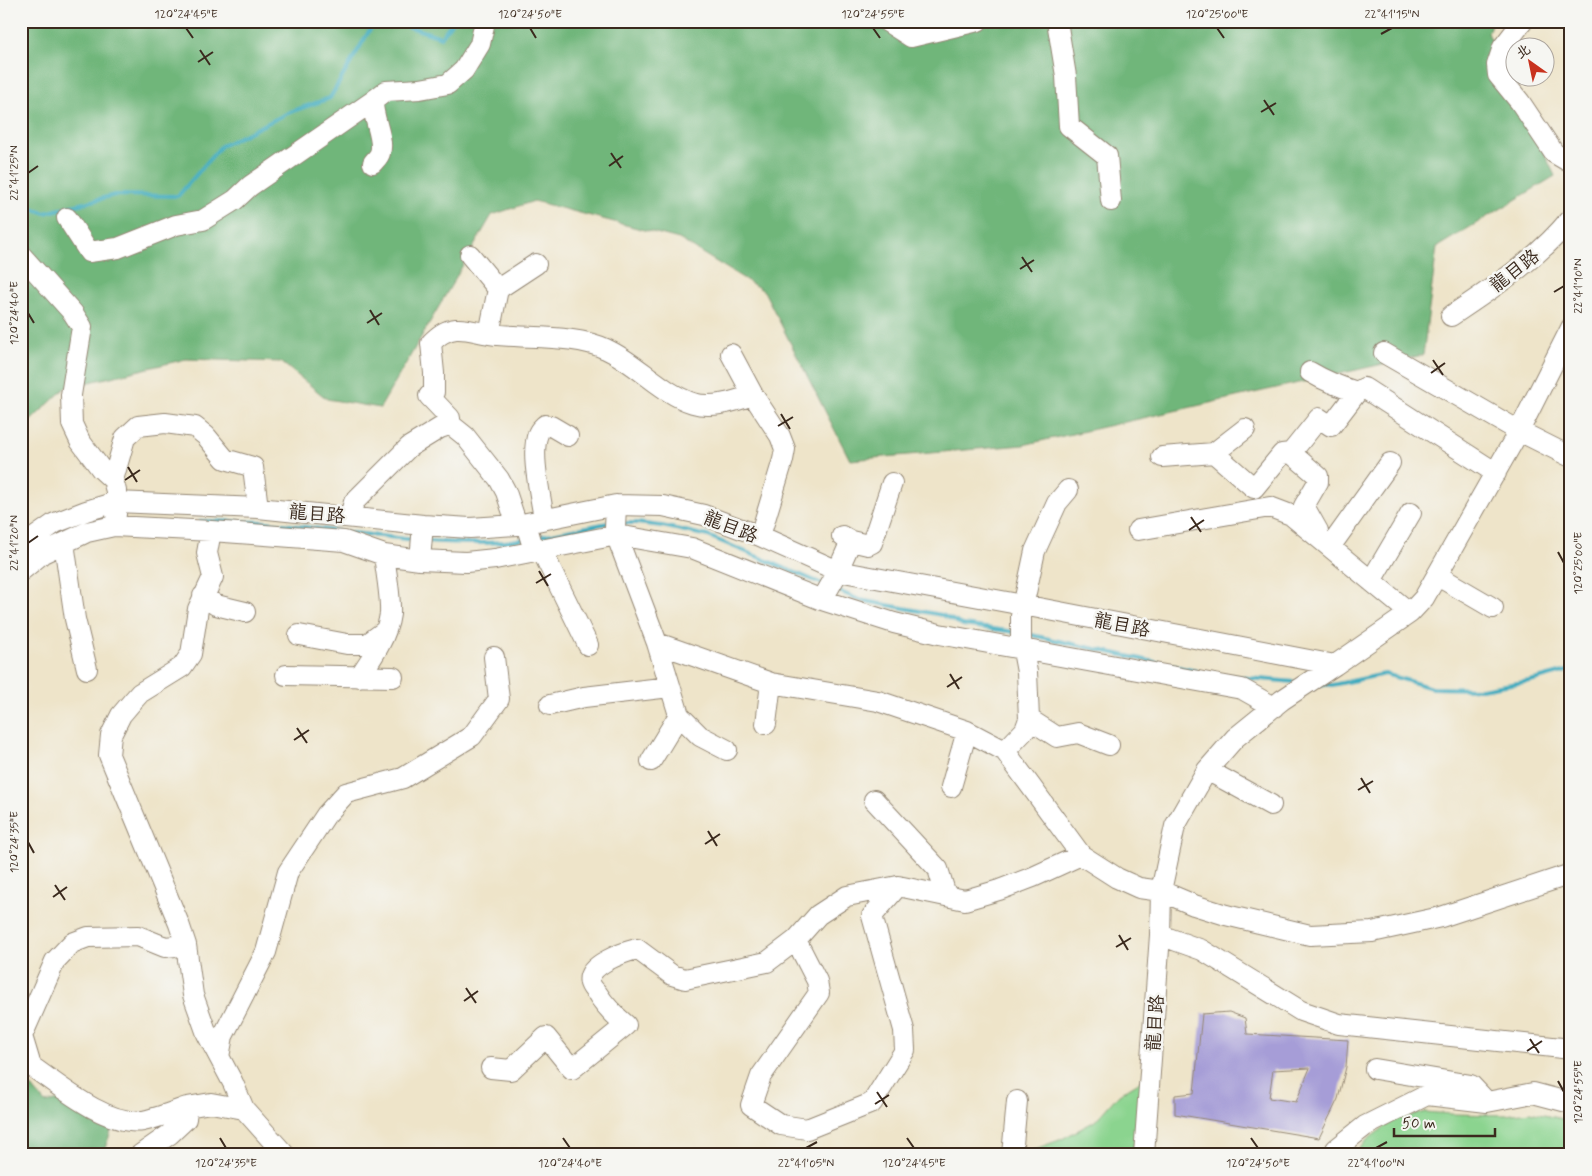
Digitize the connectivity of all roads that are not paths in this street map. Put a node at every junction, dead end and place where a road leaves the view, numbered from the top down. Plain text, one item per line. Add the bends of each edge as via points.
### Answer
1 (485, 21) edge
2 (886, 21) edge
3 (978, 21) edge
4 (1057, 21) edge
5 (1523, 21) edge
6 (373, 101) junction
7 (1571, 163) edge
8 (373, 164) dead end
9 (1110, 201) dead end
10 (67, 218) dead end
11 (1571, 218) edge
12 (21, 254) edge
13 (470, 255) dead end
14 (536, 264) dead end
15 (498, 289) junction
16 (1451, 316) dead end
17 (1571, 328) edge
18 (489, 334) junction
19 (1384, 353) dead end
20 (731, 354) dead end
21 (1310, 372) dead end
22 (1357, 392) junction
23 (753, 395) junction
24 (449, 425) junction
25 (1245, 429) dead end
26 (1519, 431) junction
27 (568, 436) dead end
28 (1214, 453) junction
29 (1290, 453) junction
30 (1162, 457) dead end
31 (1571, 457) edge
32 (1390, 463) dead end
33 (1496, 473) junction
34 (113, 480) junction
35 (892, 483) dead end
36 (1068, 490) dead end
37 (258, 508) junction
38 (1411, 513) dead end
39 (115, 515) junction
40 (350, 516) junction
41 (616, 521) junction
42 (423, 528) junction
43 (1138, 530) dead end
44 (211, 531) junction
45 (531, 532) junction
46 (760, 536) junction
47 (64, 543) junction
48 (1326, 543) junction
49 (21, 547) edge
50 (384, 555) junction
51 (420, 557) junction
52 (21, 571) edge
53 (1438, 576) junction
54 (1371, 581) junction
55 (829, 586) junction
56 (203, 596) junction
57 (1493, 608) dead end
58 (1022, 610) junction
59 (245, 612) dead end
60 (1410, 613) junction
61 (386, 630) junction
62 (299, 635) dead end
63 (658, 643) junction
64 (1022, 644) junction
65 (588, 645) dead end
66 (494, 657) dead end
67 (1335, 665) junction
68 (87, 669) dead end
69 (286, 675) dead end
70 (359, 677) junction
71 (393, 677) dead end
72 (771, 684) junction
73 (670, 687) junction
74 (1278, 703) junction
75 (550, 705) dead end
76 (679, 715) junction
77 (1029, 718) junction
78 (766, 724) dead end
79 (967, 731) junction
80 (1109, 745) dead end
81 (726, 750) dead end
82 (1005, 751) junction
83 (651, 761) dead end
84 (1207, 770) junction
85 (951, 787) dead end
86 (874, 800) dead end
87 (1271, 805) dead end
88 (1081, 855) junction
89 (1571, 874) edge
90 (898, 886) junction
91 (1161, 891) junction
92 (946, 895) junction
93 (1160, 935) junction
94 (796, 940) junction
95 (186, 945) junction
96 (1571, 1049) edge
97 (219, 1057) junction
98 (491, 1068) dead end
99 (1374, 1069) dead end
100 (1017, 1101) dead end
101 (1487, 1102) junction
102 (1571, 1103) edge
103 (187, 1107) junction
104 (244, 1109) junction
105 (140, 1155) edge
106 (284, 1155) edge
107 (1012, 1155) edge
108 (1144, 1155) edge
109 (1334, 1155) edge

1 - 6 street via 480,44 464,70 448,84 386,91
2 - 3 street via 911,37
4 - 9 street via 1066,76 1069,126 1107,156
5 - 7 street via 1503,47 1497,65 1498,75 1554,153
6 - 8 street via 372,111 381,146
6 - 10 street via 203,220 176,225 118,248 89,252
11 - 16 street, 龍目路 via 1555,238 1510,276
12 - 34 street via 82,327 71,395 72,424 80,441
13 - 15 street
14 - 15 street
15 - 18 street
17 - 26 street
18 - 23 street via 541,337 605,348 674,396 695,404 709,405
18 - 24 street via 457,328 437,336 431,343 434,392 429,396 450,418
19 - 26 street
20 - 23 street
21 - 22 street
22 - 29 street via 1331,426 1319,418
22 - 33 street via 1364,388
23 - 46 street via 785,449
24 - 40 street via 409,447 354,502
24 - 45 street via 465,436 499,478
25 - 28 street
26 - 31 street
26 - 33 street
27 - 45 street via 545,425 538,432
28 - 29 street via 1254,488 1282,454
28 - 30 street
29 - 48 street via 1318,476 1318,482 1304,506
32 - 48 street
33 - 53 street
34 - 37 street via 125,438 138,426 164,423 195,427 225,459 253,467
34 - 39 street
35 - 55 street via 872,542 868,545 846,538
36 - 58 street via 1057,503 1035,551
37 - 39 street, 龍目路
37 - 40 street, 龍目路
38 - 54 street
39 - 44 street, 龍目路
39 - 47 street, 龍目路
39 - 49 street, 龍目路 via 86,511 55,523
40 - 42 street, 龍目路
41 - 45 street, 龍目路
41 - 45 street, 龍目路
41 - 46 street, 龍目路 via 663,506 704,515
41 - 55 street, 龍目路 via 692,548
41 - 63 street
42 - 45 street, 龍目路
42 - 51 street
43 - 48 street via 1270,507 1291,514
44 - 50 street, 龍目路 via 344,541
44 - 56 street via 207,553 213,577
45 - 51 street, 龍目路 via 485,560 466,562
45 - 65 street
46 - 55 street, 龍目路
47 - 52 street, 龍目路 via 43,553
47 - 68 street via 75,619
48 - 54 street
50 - 51 street, 龍目路
50 - 61 street via 390,612
53 - 57 street
53 - 60 street
54 - 60 street
55 - 58 street, 龍目路
55 - 64 street, 龍目路 via 894,623 939,634
56 - 59 street via 216,604
56 - 95 street via 191,654 182,668 140,693 121,715 112,735 109,755
58 - 64 street
58 - 67 street, 龍目路
60 - 67 street
61 - 62 street via 367,644
61 - 70 street
63 - 72 street
63 - 73 street
64 - 74 street, 龍目路 via 1242,690
64 - 77 street
66 - 97 street via 499,699 472,736 403,778 346,793 326,815 288,872 266,952 223,1036
67 - 74 street
69 - 70 street
70 - 71 street
72 - 78 street
72 - 79 street via 878,701
73 - 75 street via 584,697
73 - 76 street
74 - 84 street, 龍目路 via 1235,738
76 - 81 street via 700,736
76 - 83 street
77 - 80 street via 1057,737 1078,733
77 - 82 street via 1025,730
79 - 82 street
79 - 85 street
82 - 88 street
84 - 87 street
84 - 91 street, 龍目路 via 1175,826
86 - 92 street via 938,869
88 - 91 street via 1132,885
88 - 92 street via 999,890 965,900
89 - 91 street via 1441,917 1372,932 1310,935 1226,915
90 - 92 street
90 - 94 street via 847,896 818,915
90 - 94 street via 872,916 904,1030 905,1050 872,1103 807,1129 782,1125 751,1105 761,1076 819,993 817,981
91 - 93 street, 龍目路
93 - 96 street via 1202,950 1302,1011 1338,1024
93 - 108 street, 龍目路
94 - 98 street via 767,962 686,979 672,975 637,949 620,954 596,967 590,983 608,1009 626,1025 572,1069 546,1037 512,1070
95 - 97 street via 193,995 206,1034
95 - 103 street via 165,947 138,936 88,936 72,943 55,961 22,1036 30,1066 94,1109 123,1120 142,1121
97 - 104 street
99 - 101 street via 1470,1085
100 - 107 street
101 - 102 street via 1533,1093
101 - 109 street via 1427,1095 1366,1126 1336,1149
103 - 104 street via 211,1102
103 - 105 street via 186,1119
104 - 106 street

